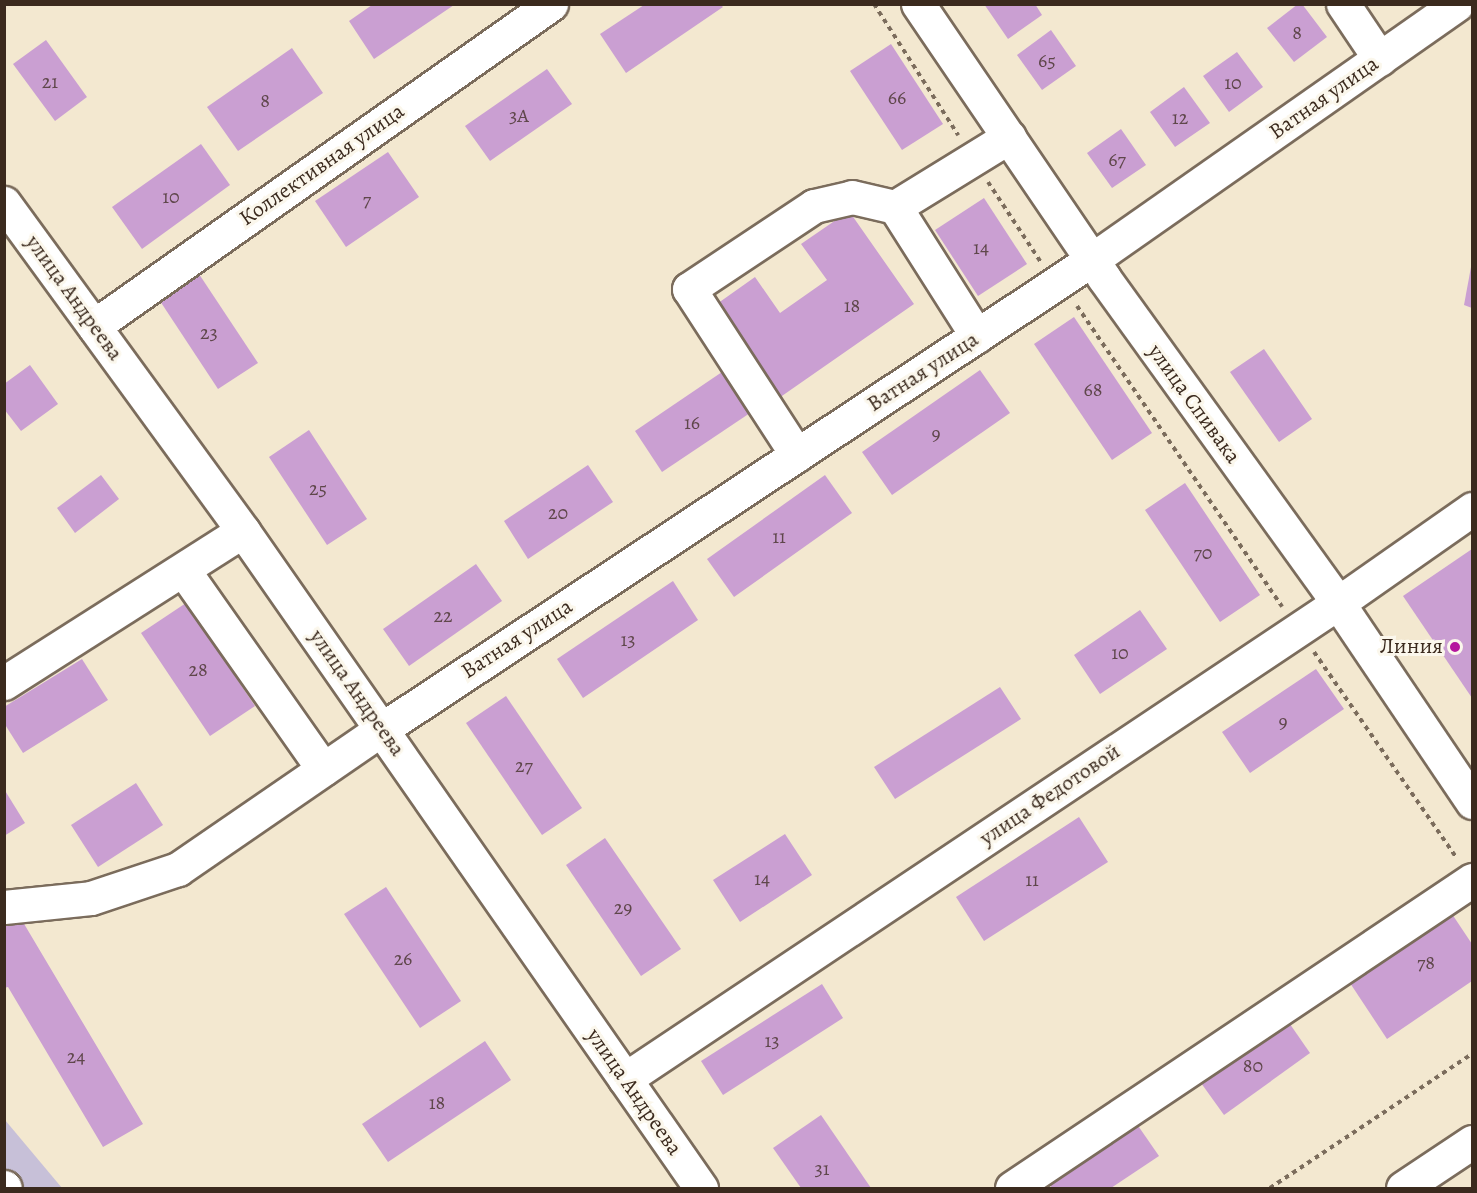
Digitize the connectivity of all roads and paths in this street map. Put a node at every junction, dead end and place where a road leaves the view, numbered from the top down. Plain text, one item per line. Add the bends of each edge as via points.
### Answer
1 (551, 4) edge
2 (874, 4) edge
3 (918, 4) edge
4 (1343, 4) edge
5 (1457, 4) edge
6 (1380, 59) junction
7 (1009, 137) junction
8 (974, 159) junction
9 (4, 203) edge
10 (895, 207) junction
11 (1093, 259) junction
12 (1055, 284) junction
13 (94, 326) junction
14 (977, 336) junction
15 (797, 455) junction
16 (1473, 509) edge
17 (243, 531) junction
18 (184, 571) junction
19 (1338, 603) junction
20 (1298, 629) junction
21 (4, 683) edge
22 (382, 729) junction
23 (323, 769) junction
24 (1473, 802) edge
25 (1472, 881) edge
26 (4, 907) edge
27 (1473, 1054) edge
28 (625, 1079) junction
29 (1473, 1142) edge
30 (699, 1188) edge
31 (1012, 1188) edge
32 (1270, 1188) edge
33 (1403, 1188) edge

1 - 13 main road, Коллективная улица
2 - 8 path
3 - 7 main road, улица Спивака
4 - 6 main road
5 - 6 main road, Ватная улица
6 - 11 main road, Ватная улица
7 - 8 main road
7 - 11 main road, улица Спивака
8 - 10 main road
8 - 12 path
9 - 13 main road, улица Андреева
10 - 14 main road
10 - 15 main road via 852,197 814,206 689,289
11 - 12 main road, Ватная улица
11 - 19 main road, улица Спивака
12 - 14 main road, Ватная улица
12 - 20 path via 1072,299
13 - 17 main road, улица Андреева
14 - 15 main road, Ватная улица
15 - 22 main road, Ватная улица
16 - 19 main road, улица Федотовой
17 - 18 main road
17 - 22 main road, улица Андреева
18 - 21 main road
18 - 23 main road
19 - 20 main road, улица Федотовой
19 - 24 main road, улица Спивака
20 - 25 path
20 - 28 main road, улица Федотовой
22 - 23 main road, Ватная улица
22 - 28 main road, улица Андреева
23 - 26 main road, Ватная улица via 178,869 91,898
25 - 31 main road
27 - 32 path
28 - 30 main road, улица Андреева
29 - 33 main road

